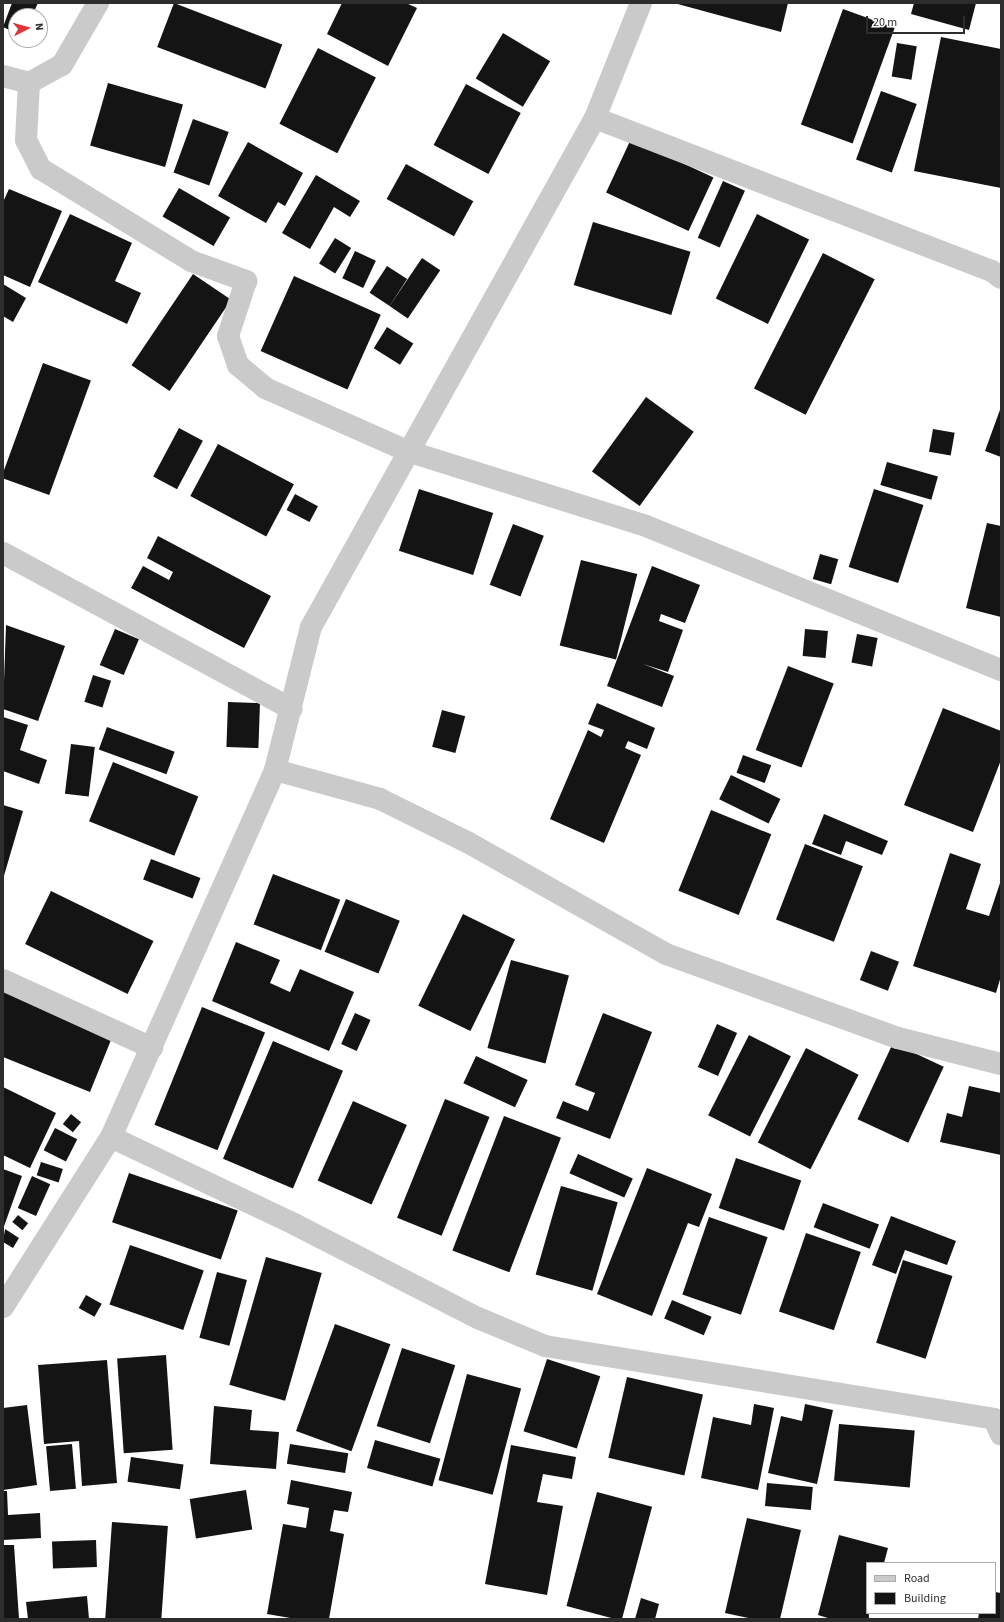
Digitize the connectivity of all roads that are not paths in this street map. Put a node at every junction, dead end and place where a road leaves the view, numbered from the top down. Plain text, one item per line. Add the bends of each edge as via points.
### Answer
1 (98, 3) edge
2 (641, 3) edge
3 (3, 76) edge
4 (29, 83) junction
5 (595, 118) junction
6 (1001, 278) edge
7 (407, 451) junction
8 (3, 553) edge
9 (1001, 670) edge
10 (291, 709) junction
11 (275, 770) junction
12 (3, 980) edge
13 (152, 1048) junction
14 (1001, 1064) edge
15 (111, 1137) junction
16 (3, 1307) edge
17 (999, 1425) edge

1 - 4 street via 62,65
2 - 5 street
3 - 4 street
4 - 7 street via 26,140 40,169 191,261 246,281 228,336 238,365 265,388
5 - 6 street via 992,271
5 - 7 street
7 - 9 street via 646,526
7 - 10 street via 312,627
8 - 10 street
10 - 11 street
11 - 13 street
11 - 14 street via 380,799 469,842 666,954 898,1038
12 - 13 street
13 - 15 street
15 - 16 street
15 - 17 street via 296,1225 478,1318 545,1346

